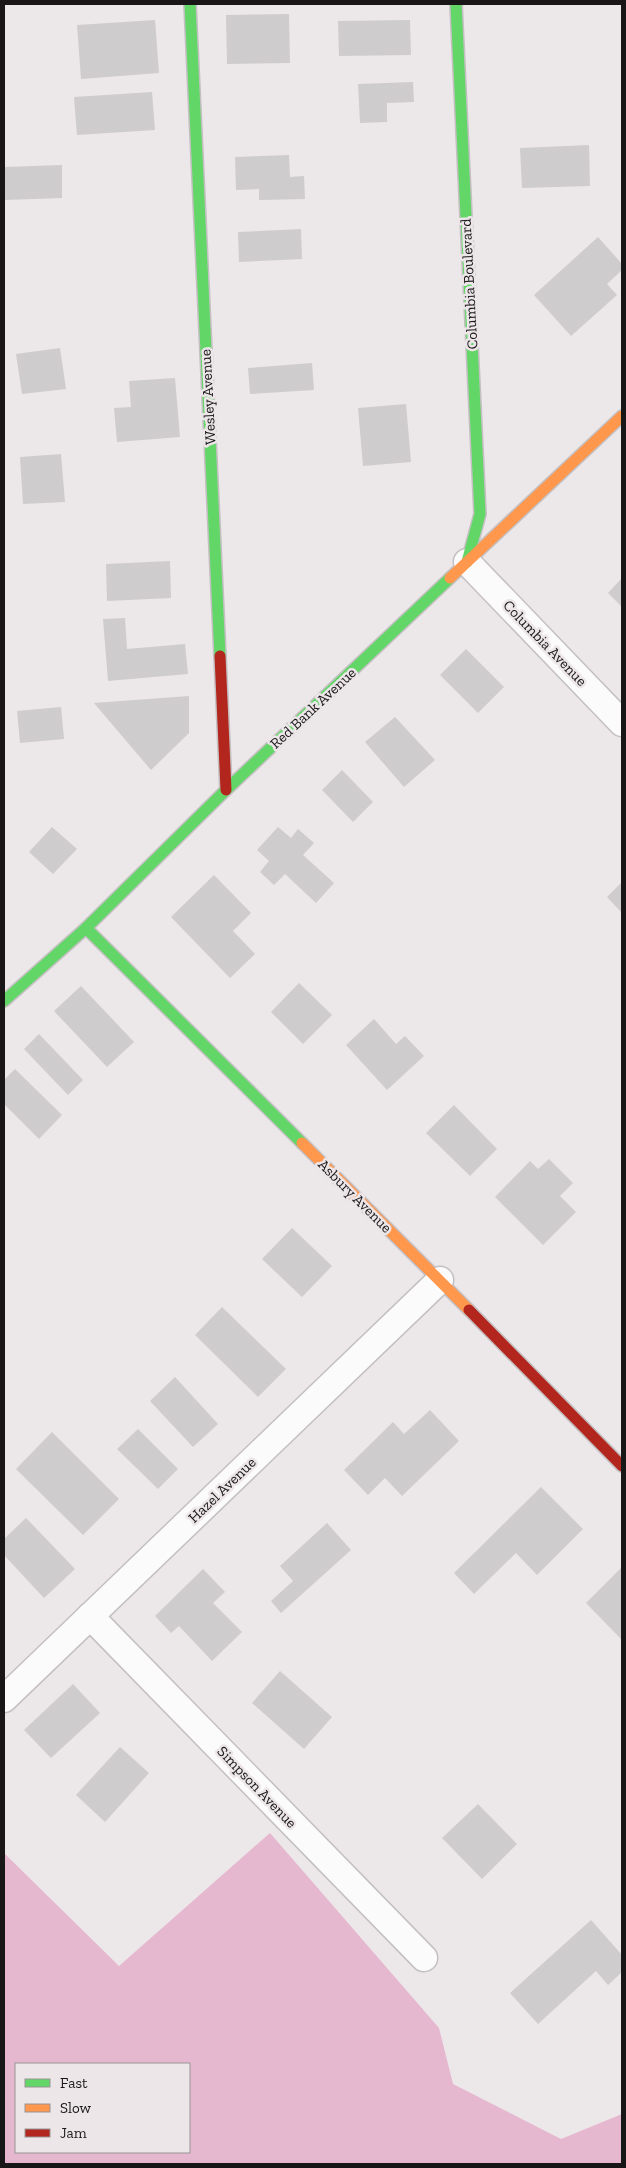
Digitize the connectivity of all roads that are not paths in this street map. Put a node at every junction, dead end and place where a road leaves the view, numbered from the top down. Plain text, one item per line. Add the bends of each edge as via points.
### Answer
1 (190, 4) edge
2 (456, 4) edge
3 (622, 416) edge
4 (467, 562) junction
5 (622, 723) edge
6 (226, 790) junction
7 (86, 928) junction
8 (4, 998) edge
9 (440, 1280) junction
10 (622, 1466) edge
11 (90, 1616) junction
12 (4, 1699) edge
13 (424, 1958) dead end

1 - 6 street, Wesley Avenue
2 - 4 street, Columbia Boulevard via 480,514
3 - 4 street, Red Bank Avenue
4 - 5 street, Columbia Avenue
4 - 6 street, Red Bank Avenue
6 - 7 street, Red Bank Avenue
7 - 8 street, Red Bank Avenue
7 - 9 street, Asbury Avenue
9 - 10 street, Asbury Avenue
9 - 11 street, Hazel Avenue
11 - 12 street, Hazel Avenue
11 - 13 street, Simpson Avenue

